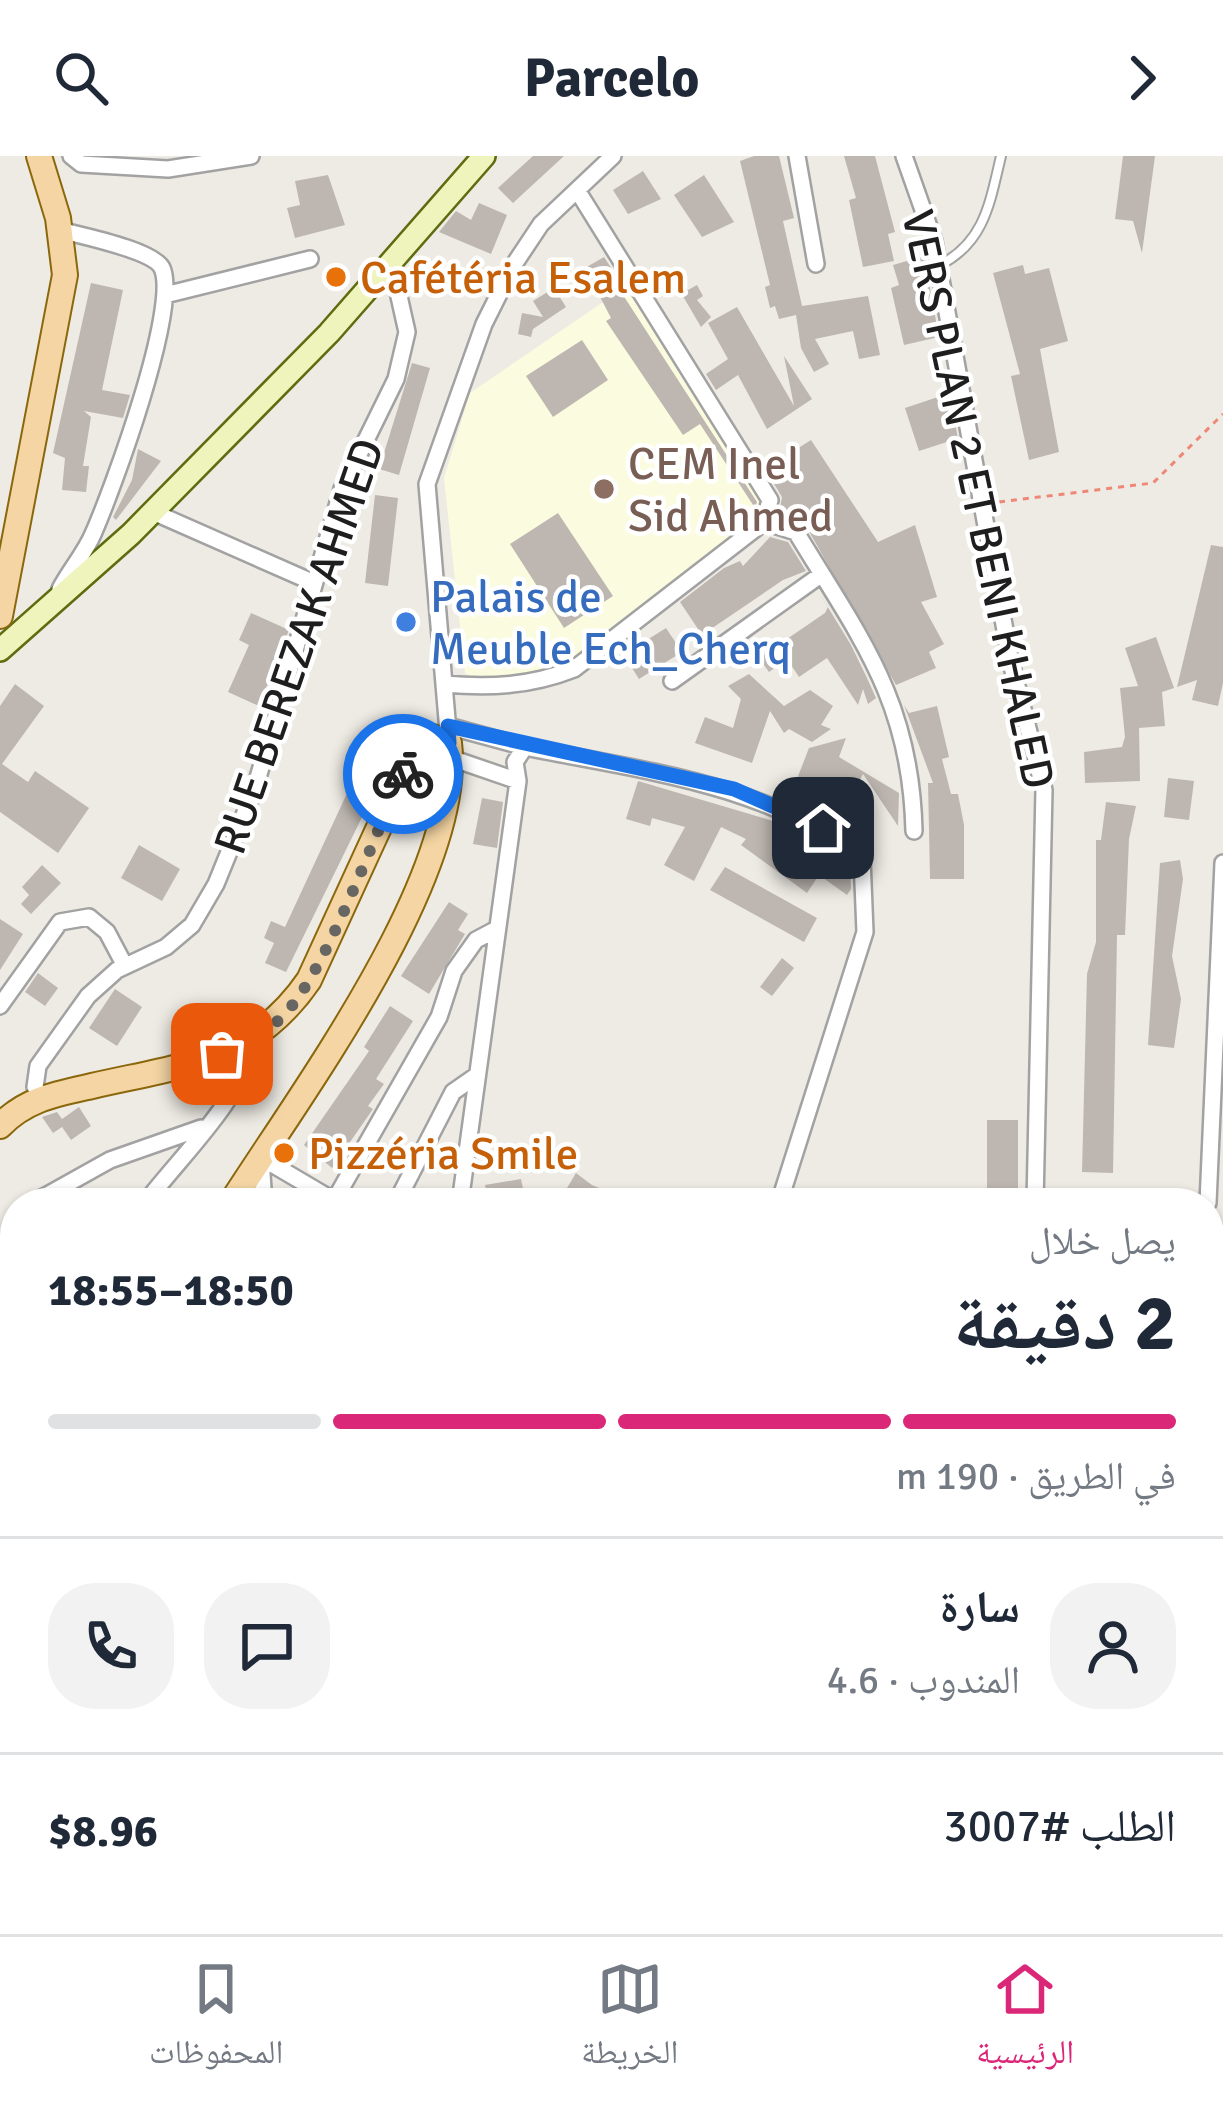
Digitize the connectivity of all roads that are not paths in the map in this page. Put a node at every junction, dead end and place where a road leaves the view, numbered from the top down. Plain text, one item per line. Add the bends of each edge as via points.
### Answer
1 (39, 156) edge
2 (613, 156) edge
3 (797, 156) edge
4 (904, 156) edge
5 (1001, 156) edge
6 (253, 157) edge
7 (81, 159) edge
8 (477, 159) edge
9 (577, 190) junction
10 (61, 230) junction
11 (310, 260) dead end
12 (816, 264) dead end
13 (392, 265) junction
14 (938, 265) junction
15 (165, 295) junction
16 (153, 512) junction
17 (764, 522) junction
18 (822, 574) junction
19 (313, 582) junction
20 (52, 605) junction
21 (0, 616) edge
22 (0, 650) edge
23 (673, 681) dead end
24 (444, 684) junction
25 (445, 741) junction
26 (525, 747) junction
27 (518, 782) junction
28 (914, 831) dead end
29 (1223, 863) edge
30 (1222, 878) edge
31 (1222, 917) edge
32 (494, 931) junction
33 (1221, 944) edge
34 (125, 966) junction
35 (0, 1006) edge
36 (256, 1039) junction
37 (476, 1076) junction
38 (42, 1097) junction
39 (209, 1125) junction
40 (0, 1126) edge
41 (1217, 1147) edge
42 (260, 1157) junction
43 (60, 1188) edge
44 (157, 1188) edge
45 (240, 1188) edge
46 (263, 1188) edge
47 (312, 1188) edge
48 (344, 1188) edge
49 (404, 1188) edge
50 (462, 1188) edge
51 (784, 1188) edge
52 (1035, 1188) edge
53 (1210, 1188) edge

1 - 10 main road
2 - 9 street
3 - 12 street
4 - 14 street, VERS PLAN 2 ET BENI KHALED
5 - 14 lane via 986,222 963,253
6 - 7 street via 168,169
8 - 13 main road
9 - 17 street via 770,500
9 - 24 street via 513,266 427,484
10 - 15 street via 153,257 164,270
10 - 21 main road via 61,313
11 - 15 street
13 - 16 main road
13 - 19 street, RUE BEREZAK AHMED via 407,332 396,379 342,489
14 - 52 street, VERS PLAN 2 ET BENI KHALED via 1011,663 1044,790
15 - 20 street via 134,432 92,537
16 - 19 street
16 - 20 main road
17 - 18 street via 796,532
17 - 24 street via 574,669 488,688
18 - 23 street
18 - 28 street via 899,715
19 - 34 street, RUE BEREZAK AHMED via 255,788 215,884 192,925
20 - 22 main road
24 - 25 street
25 - 26 street
25 - 27 street
25 - 36 main road via 415,749 309,980
25 - 42 main road via 444,821 402,922
26 - 27 street via 515,762
26 - 51 street via 734,789 823,828 862,858 865,932
27 - 32 street
29 - 30 street
30 - 31 street
31 - 33 street
32 - 37 street
32 - 48 street via 476,940 454,971 439,1017
33 - 41 street
34 - 35 street via 89,917 60,922
34 - 38 street, RUE BEREZAK AHMED via 57,1035 38,1066 34,1087
36 - 38 main road
36 - 39 street via 247,1071
37 - 49 street via 453,1092
37 - 50 street
38 - 40 main road
39 - 43 street via 110,1160
39 - 44 street
41 - 53 street
42 - 45 main road
42 - 46 street
42 - 47 street

